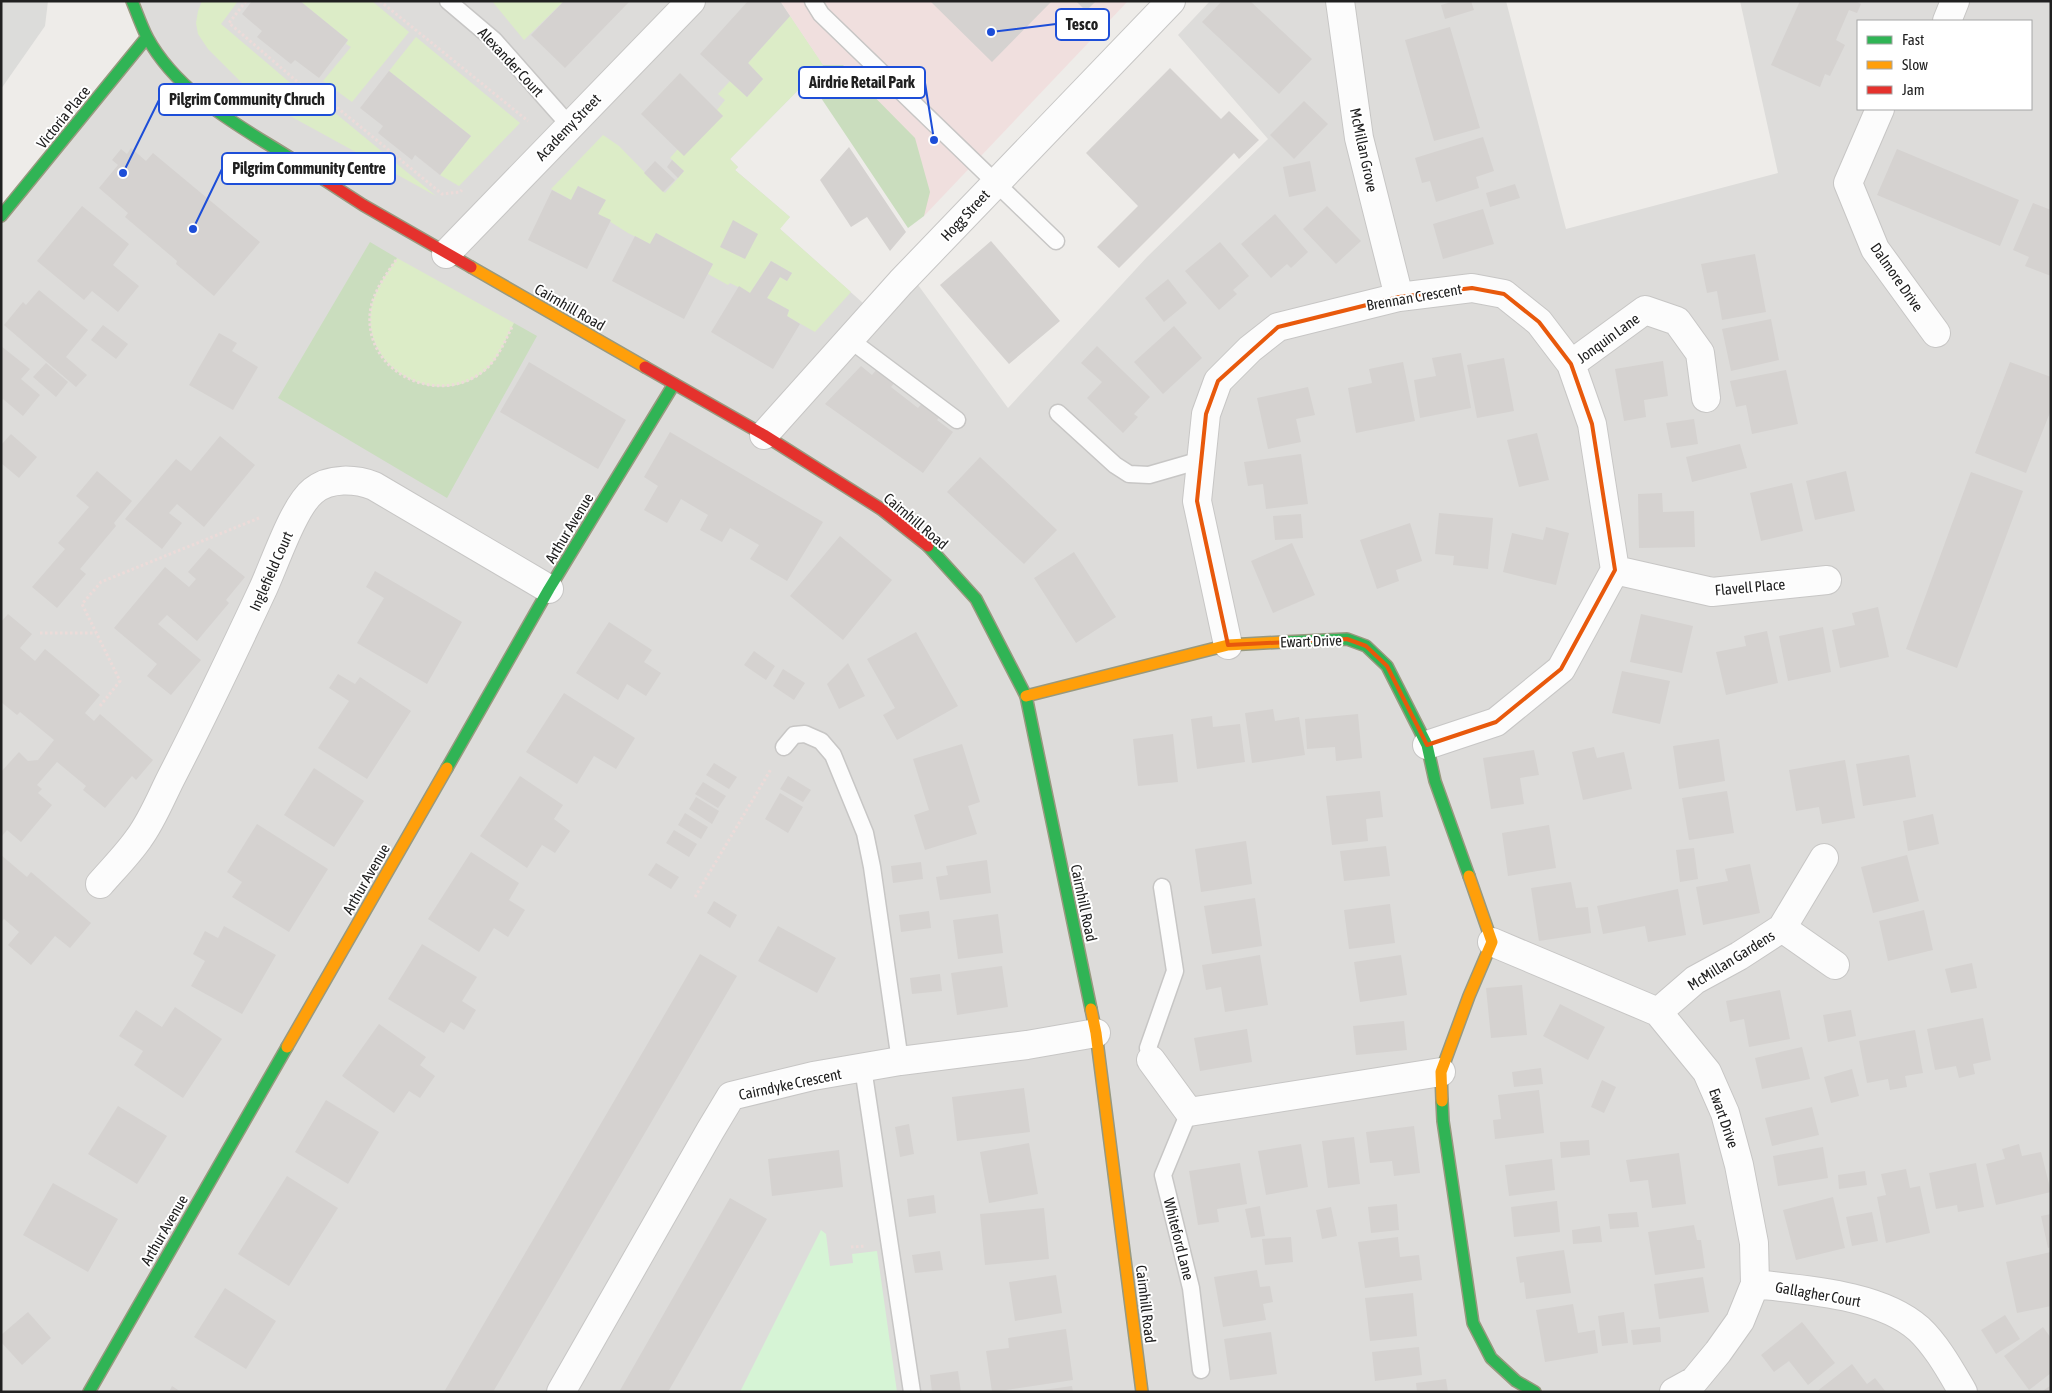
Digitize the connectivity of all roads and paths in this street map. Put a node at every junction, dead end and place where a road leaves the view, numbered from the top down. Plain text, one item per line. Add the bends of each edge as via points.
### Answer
1 (132, 1) edge
2 (246, 1) edge
3 (380, 1) edge
4 (448, 1) edge
5 (691, 1) edge
6 (813, 1) edge
7 (1171, 1) edge
8 (1340, 1) edge
9 (1955, 1) edge
10 (1947, 20) edge
11 (147, 37) junction
12 (1880, 110) edge
13 (570, 126) junction
14 (522, 128) dead end
15 (996, 182) junction
16 (467, 185) dead end
17 (1, 216) edge
18 (412, 234) junction
19 (1056, 241) dead end
20 (446, 254) junction
21 (1399, 297) junction
22 (527, 300) junction
23 (1936, 333) dead end
24 (849, 339) junction
25 (1571, 364) junction
26 (674, 384) junction
27 (1706, 398) dead end
28 (1058, 413) dead end
29 (957, 420) dead end
30 (764, 435) junction
31 (1201, 460) junction
32 (292, 524) junction
33 (1615, 570) junction
34 (1827, 580) dead end
35 (549, 589) junction
36 (96, 633) junction
37 (40, 634) dead end
38 (1228, 645) junction
39 (1026, 696) junction
40 (100, 706) dead end
41 (1427, 745) junction
42 (784, 747) joint
43 (1824, 858) dead end
44 (100, 884) dead end
45 (1162, 887) dead end
46 (695, 897) dead end
47 (1782, 928) junction
48 (1492, 942) junction
49 (1835, 965) dead end
50 (1658, 1012) junction
51 (1096, 1033) junction
52 (1151, 1060) joint
53 (900, 1061) junction
54 (863, 1068) junction
55 (1441, 1072) junction
56 (1189, 1112) junction
57 (1755, 1284) junction
58 (1201, 1370) dead end
59 (89, 1392) edge
60 (562, 1392) edge
61 (912, 1392) edge
62 (1142, 1392) edge
63 (1535, 1392) edge
64 (1674, 1392) edge
65 (1963, 1392) edge

1 - 11 street, Cairnhill Road
2 - 16 path via 229,23 307,90 311,86 442,194 460,192
3 - 14 path via 528,121
4 - 13 lane, Alexander Court via 494,40
5 - 13 street, Academy Street
6 - 15 lane via 821,14
7 - 15 street, Hogg Street
8 - 21 street, McMillan Grove via 1359,138
9 - 10 street
11 - 17 street, Victoria Place
11 - 18 street, Cairnhill Road via 175,76 208,106
12 - 23 street, Dalmore Drive via 1848,183 1875,249
13 - 20 street, Academy Street
15 - 19 lane
15 - 24 street, Hogg Street
18 - 20 street, Cairnhill Road
18 - 22 path via 377,288 371,308 371,329 378,349 390,366 407,379 427,386 448,387 469,381 486,369 500,352
20 - 22 street, Cairnhill Road
21 - 25 street, Brennan Crescent via 1472,288 1504,294 1539,322
21 - 31 street, Brennan Crescent via 1278,327 1250,348 1218,381 1206,414
22 - 26 street, Cairnhill Road
24 - 29 lane
24 - 30 street, Hogg Street
25 - 27 street, Jonquin Lane via 1645,310 1677,321 1700,354
25 - 33 street, Brennan Crescent via 1592,424
26 - 30 street, Cairnhill Road
26 - 35 street, Arthur Avenue
28 - 31 lane via 1129,474 1149,475
30 - 39 street, Cairnhill Road via 881,509 932,550 976,599
31 - 38 street, Brennan Crescent via 1197,501
32 - 35 street, Inglefield Court via 306,498 322,485 347,480 361,482 374,486
32 - 36 path via 260,517 101,582 82,604
32 - 44 street, Inglefield Court via 200,723 140,837
33 - 34 street, Flavell Place via 1712,592
33 - 41 street via 1561,669 1496,722
35 - 59 street, Arthur Avenue
36 - 37 path
36 - 40 path via 120,682
38 - 39 street, Ewart Drive
38 - 41 street, Ewart Drive via 1347,639 1366,646 1387,666
39 - 51 street, Cairnhill Road
41 - 48 street, Ewart Drive via 1435,782
42 - 46 path
42 - 53 lane via 794,735 805,734 821,741 833,755 865,833
43 - 47 street, McMillan Gardens
45 - 52 lane via 1175,971 1148,1048
47 - 49 street, McMillan Gardens
47 - 50 street, McMillan Gardens via 1695,980
48 - 50 street, Ewart Drive
48 - 55 street
50 - 57 street, Ewart Drive via 1706,1072 1725,1112 1754,1243
51 - 53 street, Cairndyke Crescent
51 - 62 street, Cairnhill Road
52 - 56 street
53 - 54 street, Cairndyke Crescent
54 - 60 street, Cairndyke Crescent via 813,1076 732,1096
54 - 61 lane
55 - 56 street
55 - 63 street via 1443,1121 1473,1323 1491,1358 1516,1381
56 - 58 lane, Whiteford Lane via 1163,1175 1191,1288
57 - 64 street, Ewart Drive via 1740,1321 1718,1352 1694,1381
57 - 65 street, Gallagher Court via 1840,1295 1897,1315 1918,1328

